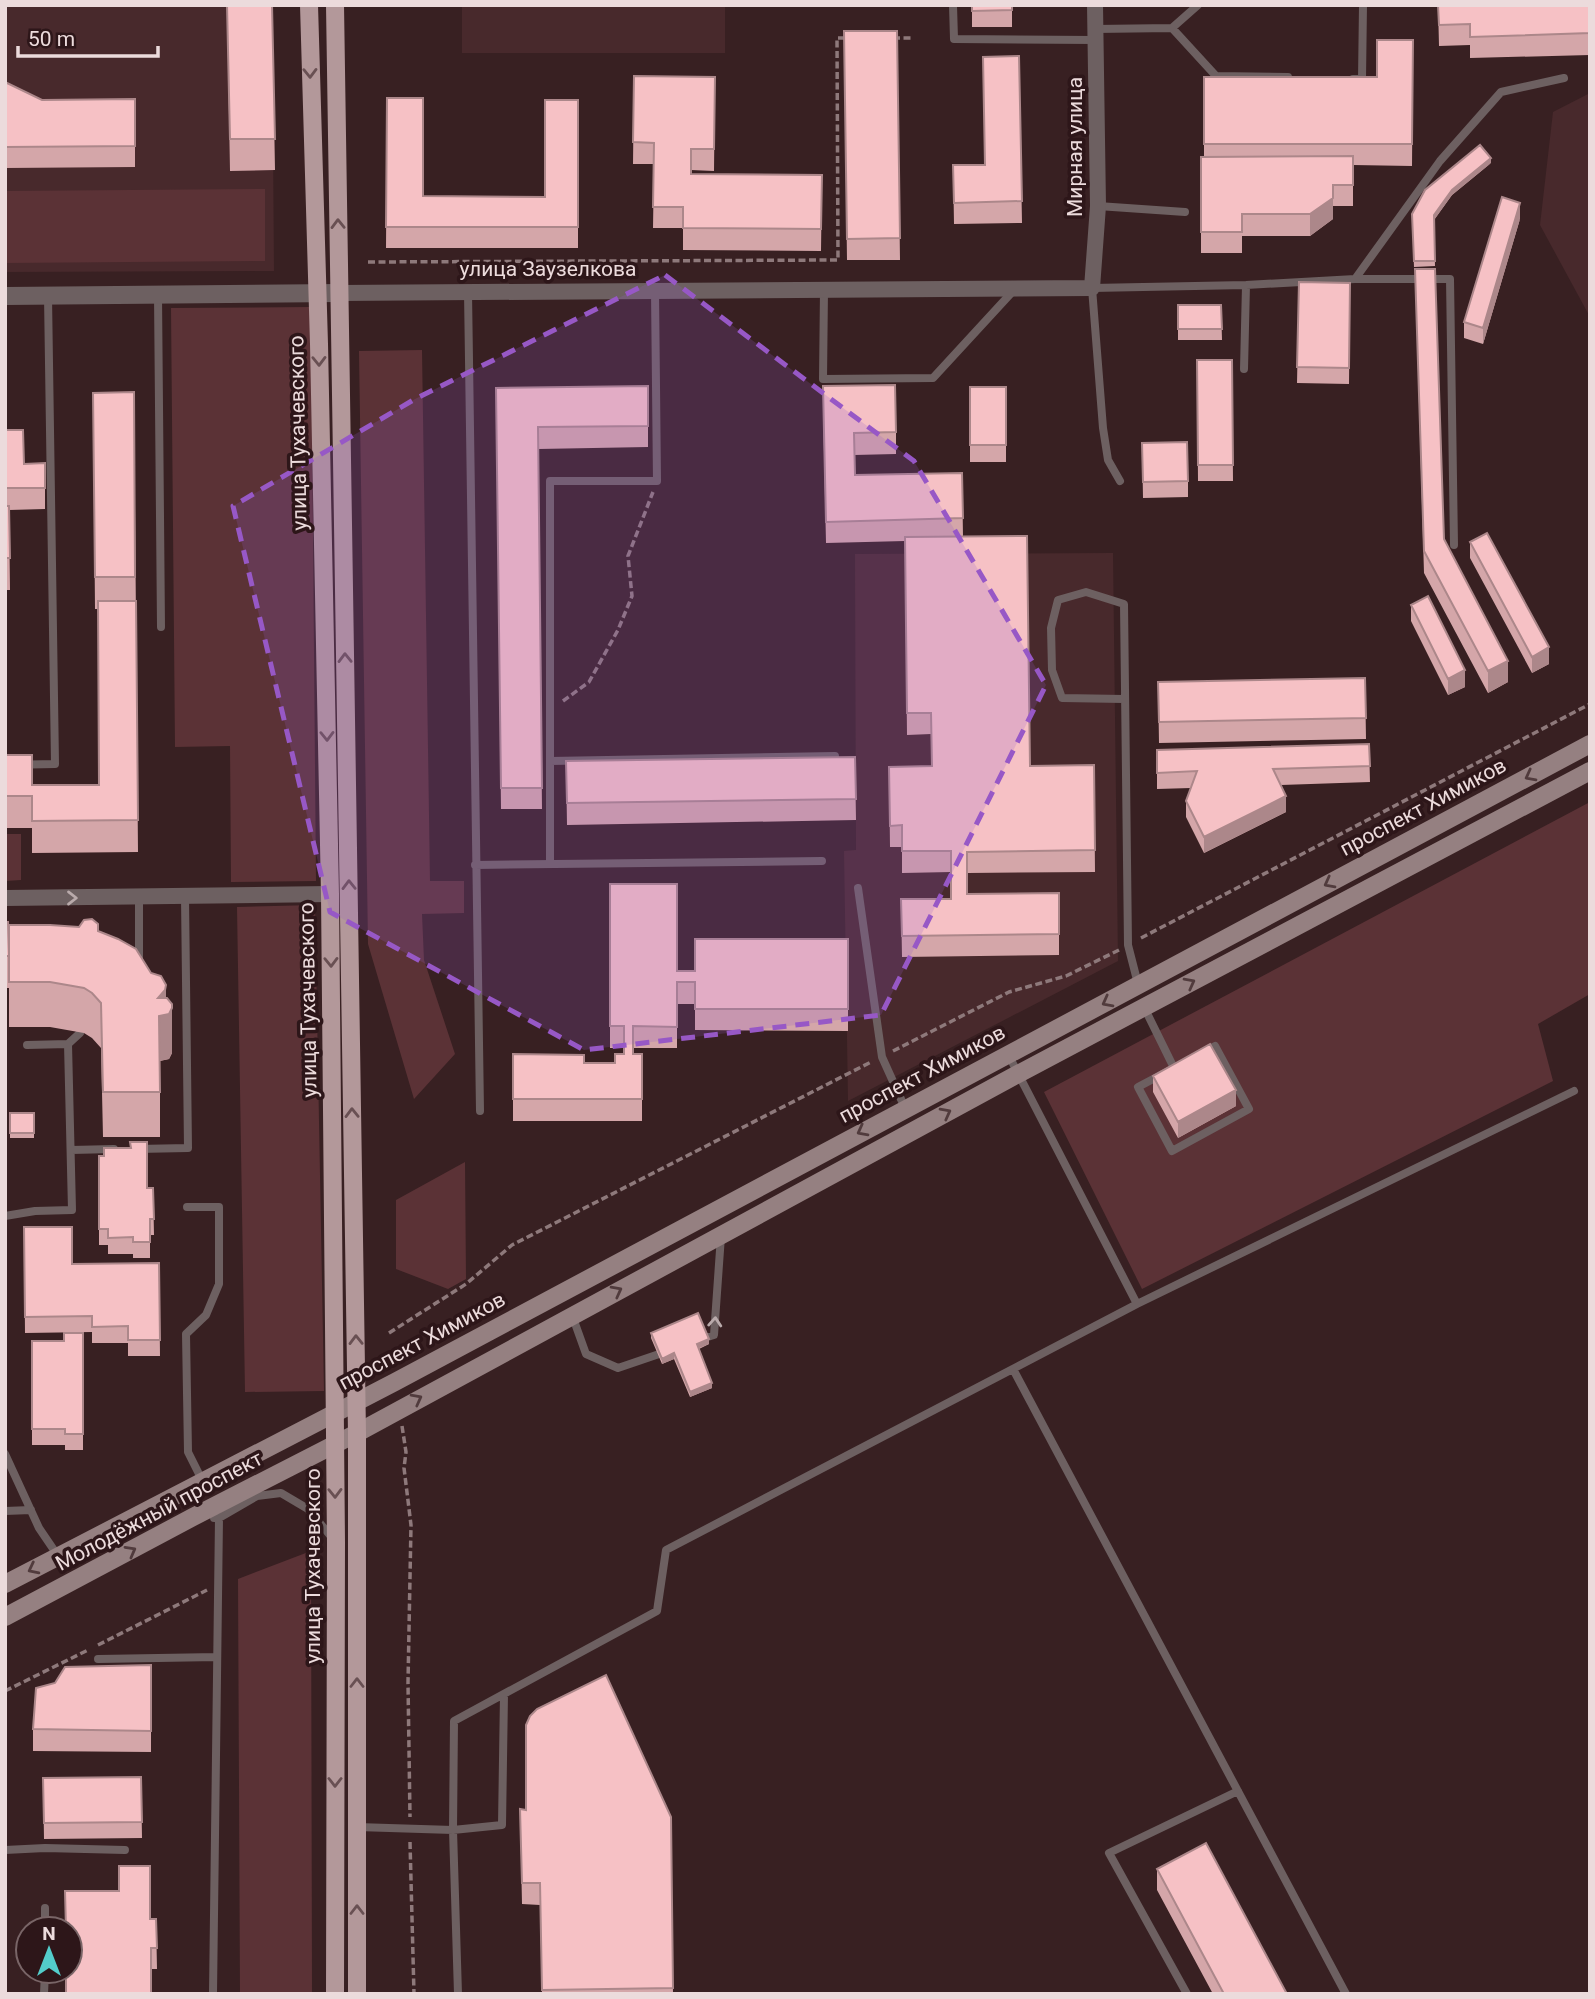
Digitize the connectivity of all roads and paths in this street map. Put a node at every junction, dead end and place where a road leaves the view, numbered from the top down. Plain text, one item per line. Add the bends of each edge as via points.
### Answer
1 (309, 5) edge
2 (335, 5) edge
3 (953, 5) edge
4 (1095, 5) edge
5 (1198, 5) edge
6 (1363, 5) edge
7 (1172, 28) junction
8 (1095, 34) junction
9 (850, 38) edge
10 (888, 38) edge
11 (914, 38) dead end
12 (1296, 78) edge
13 (1564, 78) dead end
14 (1349, 79) edge
15 (1098, 206) junction
16 (1185, 212) dead end
17 (368, 262) dead end
18 (1355, 279) junction
19 (1246, 285) junction
20 (1092, 288) junction
21 (1015, 289) junction
22 (824, 290) junction
23 (655, 291) junction
24 (468, 292) junction
25 (317, 293) junction
26 (339, 293) junction
27 (158, 295) junction
28 (5, 296) edge
29 (48, 296) junction
30 (1244, 369) dead end
31 (657, 481) junction
32 (1120, 481) dead end
33 (1454, 545) dead end
34 (161, 627) dead end
35 (1124, 699) junction
36 (1590, 704) edge
37 (550, 710) junction
38 (1590, 744) edge
39 (835, 756) edge
40 (550, 761) junction
41 (5, 765) edge
42 (1590, 771) edge
43 (822, 860) dead end
44 (550, 864) junction
45 (475, 865) junction
46 (858, 888) dead end
47 (330, 894) junction
48 (139, 897) junction
49 (185, 897) junction
50 (5, 898) edge
51 (1128, 945) junction
52 (139, 968) edge
53 (1138, 985) junction
54 (1144, 1007) junction
55 (79, 1032) dead end
56 (68, 1044) junction
57 (27, 1045) dead end
58 (1008, 1054) junction
59 (882, 1057) junction
60 (1195, 1057) edge
61 (1184, 1062) edge
62 (1174, 1068) junction
63 (1018, 1074) junction
64 (1574, 1091) dead end
65 (905, 1108) junction
66 (480, 1111) dead end
67 (72, 1150) junction
68 (187, 1207) dead end
69 (5, 1216) edge
70 (721, 1234) junction
71 (1137, 1304) junction
72 (572, 1315) junction
73 (389, 1334) dead end
74 (690, 1343) edge
75 (678, 1347) edge
76 (1013, 1369) junction
77 (357, 1401) junction
78 (335, 1412) junction
79 (402, 1422) dead end
80 (357, 1433) junction
81 (276, 1444) joint
82 (335, 1444) junction
83 (5, 1454) edge
84 (203, 1482) junction
85 (31, 1510) junction
86 (5, 1511) edge
87 (193, 1517) junction
88 (219, 1518) junction
89 (336, 1542) junction
90 (58, 1556) junction
91 (5, 1584) edge
92 (219, 1584) junction
93 (5, 1618) edge
94 (217, 1657) junction
95 (98, 1659) dead end
96 (5, 1691) edge
97 (504, 1694) junction
98 (1238, 1791) junction
99 (357, 1827) junction
100 (410, 1829) junction
101 (453, 1830) junction
102 (5, 1850) edge
103 (125, 1850) dead end
104 (45, 1908) dead end
105 (45, 1915) edge
106 (213, 1994) edge
107 (335, 1994) edge
108 (356, 1994) edge
109 (414, 1994) edge
110 (458, 1994) edge
111 (1187, 1994) edge
112 (1346, 1994) edge

1 -> 25 main road, улица Тухачевского
26 -> 2 main road, улица Тухачевского
3 - 8 lane via 954,38
4 - 8 street, Мирная улица
5 - 7 lane
6 - 14 lane via 1362,79
7 - 8 lane
7 - 12 lane via 1216,76
8 - 15 street, Мирная улица
9 - 17 path via 837,38 838,260
10 - 11 path
13 - 18 lane via 1501,92 1440,161
15 - 16 lane
15 - 20 street, Мирная улица
18 - 19 lane
18 - 33 lane via 1450,279
19 - 20 lane
19 - 30 lane
20 - 21 street, улица Заузелкова
20 - 32 lane via 1103,428 1108,460
21 - 22 street, улица Заузелкова
21 - 22 lane via 933,378 837,379 823,379
22 - 23 street, улица Заузелкова
23 - 24 street, улица Заузелкова
23 - 31 lane
24 - 26 street, улица Заузелкова
24 - 45 lane
25 - 26 street, улица Заузелкова
25 - 27 street, улица Заузелкова
25 -> 47 main road, улица Тухачевского
77 -> 26 main road, улица Тухачевского
27 - 29 street, улица Заузелкова
27 - 34 lane
28 - 29 street, улица Заузелкова
29 - 41 lane via 55,764
31 - 37 path via 628,556 632,596 618,630 589,682
31 - 37 lane via 550,481
35 - 35 lane via 1062,698 1052,670 1051,628 1058,600 1086,592 1124,604
35 - 51 lane
36 - 51 path
37 - 40 lane
38 -> 53 main road, проспект Химиков
39 - 40 lane
40 - 44 lane
54 -> 42 main road
43 - 44 lane
44 - 45 lane
45 - 66 lane
46 - 59 lane
47 - 49 street
47 -> 78 main road, улица Тухачевского
48 - 49 street
50 -> 48 street
48 - 52 lane
49 - 67 lane via 188,1148
51 - 53 lane
51 - 59 path via 1066,976 1009,992
53 -> 58 main road, проспект Химиков
54 - 62 lane
54 - 63 main road
55 - 56 lane
56 - 57 lane
56 - 67 lane
58 - 63 lane
58 - 65 main road, проспект Химиков
59 - 65 lane
59 - 73 path via 512,1245 466,1284
60 - 62 lane via 1215,1046 1249,1109 1172,1151 1138,1087
61 - 62 lane
70 -> 63 main road
63 - 71 lane
64 - 71 lane
65 -> 77 main road, проспект Химиков
67 - 69 lane via 72,1210
68 - 84 lane via 219,1207 219,1284 205,1315 186,1334 188,1452
72 -> 70 main road
74 -> 70 lane via 714,1335
71 - 76 lane
72 - 75 lane via 586,1354 618,1368
80 -> 72 main road
76 - 97 lane via 666,1550 657,1611
76 - 98 lane
77 - 78 main road, проспект Химиков
77 - 80 main road, улица Тухачевского
78 - 81 main road, проспект Химиков
78 - 82 main road, улица Тухачевского
79 - 100 path via 411,1525
80 - 82 main road
99 -> 80 main road, улица Тухачевского
81 - 84 main road, Молодёжный проспект
82 - 87 main road, Молодёжный проспект
82 -> 89 main road, улица Тухачевского
83 - 85 lane
84 - 90 main road, Молодёжный проспект
85 - 86 lane
85 - 90 lane
87 - 88 lane
93 -> 87 main road, Молодёжный проспект
88 - 89 lane via 257,1496 281,1493 308,1509
88 - 92 lane
89 -> 107 main road, улица Тухачевского
90 -> 91 main road, Молодёжный проспект
92 - 94 lane
92 - 96 path
94 - 95 lane
94 - 106 lane
97 - 101 lane via 454,1721
97 - 101 lane via 502,1825
98 - 111 lane via 1109,1853
98 - 112 lane
99 - 100 lane
108 -> 99 main road, улица Тухачевского
100 - 101 lane
100 - 109 path
101 - 110 lane
102 - 103 lane
104 - 105 lane

